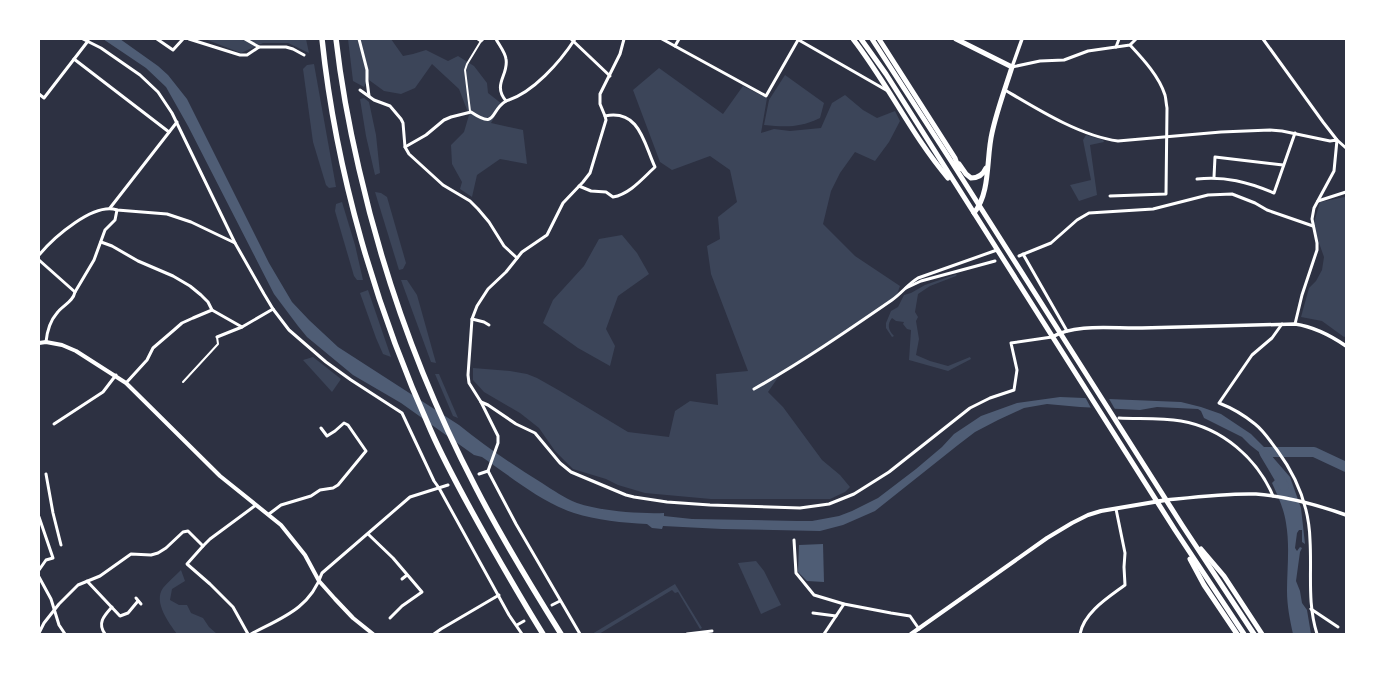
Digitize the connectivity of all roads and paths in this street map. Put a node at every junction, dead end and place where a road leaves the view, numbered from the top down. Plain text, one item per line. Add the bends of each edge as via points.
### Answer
1 (83, 39) edge
2 (158, 39) edge
3 (183, 39) edge
4 (189, 39) edge
5 (245, 39) edge
6 (322, 39) edge
7 (336, 39) edge
8 (359, 39) edge
9 (496, 39) edge
10 (624, 39) edge
11 (662, 39) edge
12 (679, 39) edge
13 (797, 39) edge
14 (853, 39) edge
15 (861, 39) edge
16 (872, 39) edge
17 (880, 39) edge
18 (956, 39) edge
19 (1022, 39) edge
20 (1119, 39) edge
21 (1136, 39) edge
22 (1263, 39) edge
23 (481, 40) edge
24 (573, 40) edge
25 (88, 41) junction
26 (1130, 45) junction
27 (675, 46) junction
28 (259, 47) junction
29 (1116, 47) junction
30 (304, 55) dead end
31 (74, 59) junction
32 (1012, 67) junction
33 (610, 76) junction
34 (360, 90) dead end
35 (1005, 90) junction
36 (889, 92) junction
37 (39, 94) edge
38 (369, 96) junction
39 (506, 101) junction
40 (470, 112) junction
41 (605, 116) junction
42 (176, 122) junction
43 (169, 132) junction
44 (1295, 133) junction
45 (1166, 136) junction
46 (1338, 140) junction
47 (405, 148) junction
48 (1346, 148) edge
49 (953, 160) junction
50 (988, 164) junction
51 (1283, 165) junction
52 (958, 167) junction
53 (966, 174) junction
54 (1214, 177) junction
55 (962, 178) junction
56 (1197, 179) dead end
57 (579, 186) junction
58 (1346, 192) edge
59 (961, 193) junction
60 (1110, 196) dead end
61 (1318, 201) junction
62 (979, 206) junction
63 (110, 208) junction
64 (117, 210) junction
65 (974, 213) junction
66 (1312, 226) junction
67 (101, 242) junction
68 (236, 243) junction
69 (997, 250) junction
70 (39, 255) edge
71 (516, 258) junction
72 (39, 260) edge
73 (995, 261) dead end
74 (905, 289) junction
75 (75, 292) junction
76 (273, 309) junction
77 (212, 310) junction
78 (472, 319) junction
79 (1282, 324) junction
80 (1295, 324) junction
81 (489, 325) dead end
82 (242, 328) junction
83 (1067, 331) junction
84 (1060, 333) junction
85 (217, 337) joint
86 (1052, 337) junction
87 (46, 342) junction
88 (39, 343) edge
89 (1346, 346) edge
90 (116, 375) junction
91 (183, 382) dead end
92 (126, 383) junction
93 (754, 389) dead end
94 (481, 402) junction
95 (1119, 418) dead end
96 (54, 424) dead end
97 (321, 428) dead end
98 (488, 471) junction
99 (46, 474) dead end
100 (479, 474) dead end
101 (448, 485) dead end
102 (439, 488) junction
103 (1274, 496) junction
104 (1166, 500) junction
105 (1157, 501) junction
106 (1303, 502) junction
107 (256, 505) junction
108 (1116, 509) junction
109 (269, 514) junction
110 (1346, 515) edge
111 (39, 517) edge
112 (1182, 525) junction
113 (1175, 530) junction
114 (368, 534) junction
115 (794, 540) dead end
116 (61, 545) dead end
117 (203, 546) junction
118 (39, 570) edge
119 (407, 575) junction
120 (39, 577) edge
121 (402, 579) dead end
122 (319, 580) junction
123 (87, 581) junction
124 (499, 595) junction
125 (560, 601) junction
126 (141, 604) dead end
127 (844, 604) junction
128 (552, 605) dead end
129 (112, 607) junction
130 (1311, 609) junction
131 (54, 610) junction
132 (813, 613) dead end
133 (836, 616) junction
134 (390, 618) dead end
135 (1337, 620) dead end
136 (524, 621) dead end
137 (517, 625) junction
138 (1334, 625) junction
139 (1338, 627) dead end
140 (919, 629) junction
141 (712, 631) dead end
142 (39, 633) edge
143 (257, 633) edge
144 (695, 633) edge
145 (65, 634) edge
146 (105, 634) edge
147 (250, 634) edge
148 (374, 634) edge
149 (434, 634) edge
150 (522, 634) edge
151 (543, 634) edge
152 (561, 634) edge
153 (580, 634) edge
154 (687, 634) edge
155 (824, 634) edge
156 (911, 634) edge
157 (1080, 634) edge
158 (1237, 634) edge
159 (1244, 634) edge
160 (1254, 634) edge
161 (1262, 634) edge
162 (1317, 634) edge

1 - 25 street
2 - 3 street via 173,50
4 - 28 street via 240,55 247,55
5 - 28 street
6 - 151 highway via 330,95 351,199 372,274 415,393 464,498
7 - 152 highway via 354,147 375,233 417,358 475,487
8 - 38 street via 367,70
9 - 39 street via 506,59 500,86
10 - 33 street
11 - 27 street
12 - 27 street
13 - 27 street via 766,96
13 - 36 street
14 - 36 highway
15 - 59 highway
16 - 49 highway
17 - 49 highway
18 - 32 highway
19 - 32 street
20 - 29 street
21 - 26 street
22 - 46 street
23 - 40 street via 465,70
24 - 33 street
24 - 39 street via 553,68 540,80 523,94
25 - 31 street
25 - 42 street via 151,85 164,100
26 - 29 street
26 - 45 street via 1144,61 1165,94
28 - 30 street via 286,47
29 - 32 street via 1088,51 1064,60 1040,61
31 - 37 street via 44,98
31 - 43 street
32 - 35 highway
33 - 41 street via 600,98
34 - 38 street
35 - 45 street via 1070,126 1109,140
35 - 50 highway via 993,127
36 - 59 highway via 932,159
38 - 47 street via 390,106 401,119
39 - 40 street via 490,119 482,119
40 - 47 street via 451,116
41 - 57 street via 592,169
41 - 57 street via 618,114 636,124 655,167 619,196 613,197 606,192 591,191
42 - 43 street
42 - 68 street
43 - 63 street
44 - 45 street via 1270,130
44 - 46 street via 1330,141
44 - 51 street
45 - 60 street via 1166,194
46 - 48 street
46 - 61 street via 1334,171
47 - 71 street via 443,185 470,201
49 - 52 highway
49 - 53 highway
49 - 55 highway
50 - 53 highway via 978,177 971,178
50 - 62 highway
51 - 54 street via 1215,157
51 - 54 street via 1274,193 1231,179
52 - 53 highway
52 - 55 highway
54 - 56 street
55 - 62 highway
57 - 71 street via 563,203 550,231
58 - 61 street
59 - 65 highway
61 - 66 street via 1314,208
62 - 65 highway
62 - 84 highway
63 - 64 street
63 - 70 street via 83,216
64 - 67 street
64 - 68 street via 167,214
65 - 69 highway
66 - 80 street via 1317,250
66 - 83 street via 1232,194 1208,195 1153,209 1089,213 1051,243 1021,255
67 - 75 street via 94,260
67 - 77 street via 190,286 208,302
68 - 76 street
69 - 74 street via 918,278
69 - 86 highway
71 - 78 street via 482,297
72 - 75 street
73 - 74 street via 921,281
74 - 93 street via 793,367
75 - 87 street via 74,298 57,312 49,326
76 - 82 street
76 - 102 street via 289,330 326,362 402,413
77 - 82 street
77 - 92 street via 174,330 154,348 147,360
78 - 81 street
78 - 94 street via 468,375 469,383
79 - 80 street
79 - 83 street
79 - 106 street via 1272,338 1252,355 1219,403 1232,408 1256,424 1264,433 1295,477
80 - 89 street via 1313,328
82 - 85 street
83 - 84 street
84 - 86 street
84 - 104 highway
85 - 91 street via 218,344
86 - 94 street via 1011,343 1017,370 1014,390 970,408 889,472 854,494 829,504 800,508 667,502 630,496 571,472 535,433
86 - 105 highway
87 - 88 main road
87 - 90 main road via 76,351
90 - 92 main road
90 - 96 street via 103,392
92 - 107 main road via 220,476
94 - 98 street via 498,436 498,444
95 - 103 street via 1182,421 1222,436 1244,453 1258,469
97 - 109 street via 327,436 344,423 348,425 366,451 338,485 281,505
98 - 100 street
98 - 125 street
99 - 116 street
101 - 102 street
102 - 114 street via 410,497
102 - 124 street
103 - 104 street via 1242,494
103 - 106 street
104 - 105 main road
104 - 112 highway
105 - 108 main road
105 - 113 highway
106 - 110 street
106 - 130 street via 1309,524
107 - 109 main road
107 - 117 street
108 - 140 main road via 1088,515 1059,530
108 - 157 street via 1125,553 1125,585 1088,616
109 - 122 main road via 293,539
111 - 118 street via 53,558 46,560
112 - 160 highway
112 - 161 highway via 1224,576
113 - 158 highway via 1204,585
113 - 159 highway
114 - 119 street
114 - 122 street via 322,574
115 - 127 street via 796,573 814,595
117 - 123 street via 188,531 183,532 158,553 131,554 100,576
117 - 147 street via 187,564 233,607
119 - 121 street
119 - 134 street via 422,592
120 - 131 street
122 - 143 street via 299,608
122 - 148 main road via 353,618
123 - 129 street
123 - 131 street via 78,585
124 - 137 street
124 - 149 street
125 - 128 street
125 - 153 street
126 - 129 street via 137,600 128,613 122,616
127 - 133 street
127 - 140 street via 910,616
129 - 146 street via 101,621
130 - 138 street
130 - 162 street
131 - 142 street
131 - 145 street
132 - 133 street
133 - 155 street
135 - 138 street
136 - 137 street
137 - 150 street
138 - 139 street
140 - 156 main road
141 - 144 street
143 - 147 street
144 - 154 street

